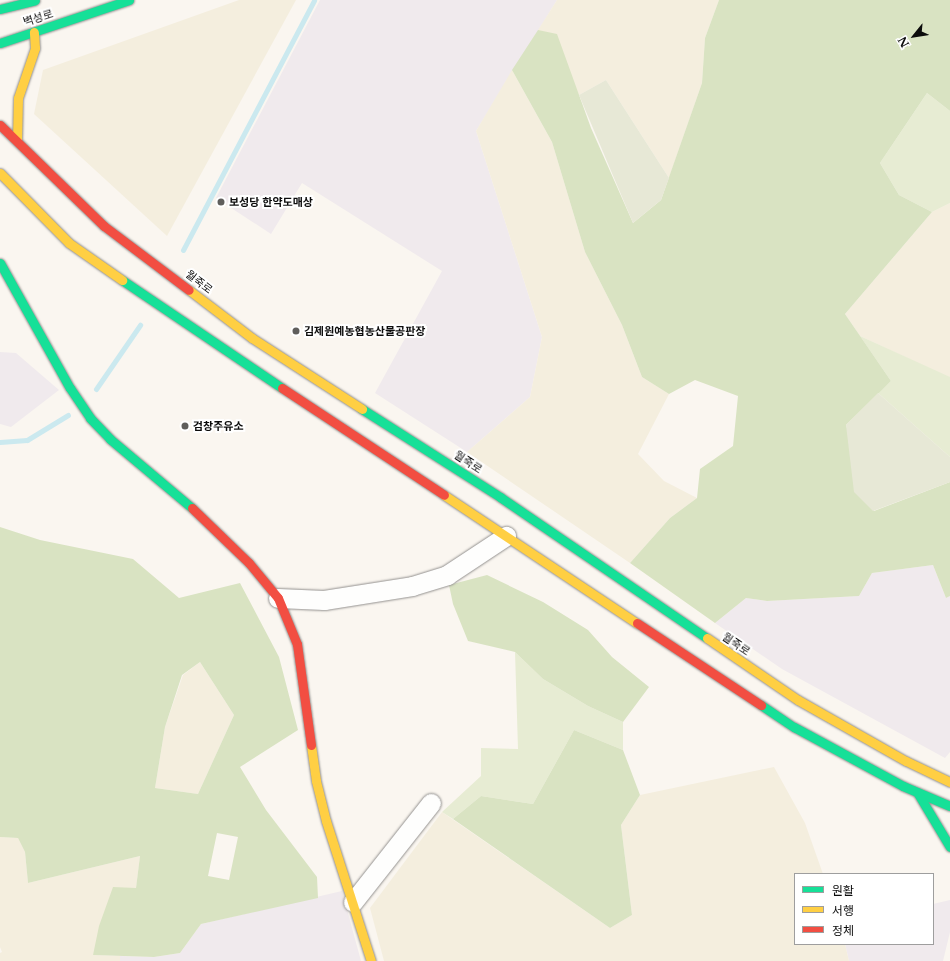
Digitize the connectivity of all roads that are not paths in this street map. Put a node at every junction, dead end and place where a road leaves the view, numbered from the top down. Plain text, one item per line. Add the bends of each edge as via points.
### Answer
1 (35, 0) edge
2 (129, 0) edge
3 (2, 8) edge
4 (34, 32) junction
5 (0, 43) edge
6 (0, 124) edge
7 (17, 141) junction
8 (0, 173) edge
9 (0, 263) edge
10 (506, 536) junction
11 (278, 598) junction
12 (950, 782) edge
13 (917, 792) junction
14 (431, 803) dead end
15 (950, 806) edge
16 (950, 847) edge
17 (352, 902) junction
18 (371, 961) edge

1 - 3 main road, 벽성로
2 - 4 main road, 벽성로
4 - 5 main road, 벽성로
4 - 7 main road via 35,48 18,98
6 - 7 main road, 월죽로
7 - 12 main road, 월죽로 via 104,226 252,338 500,497 798,700 906,761
8 - 10 main road via 69,243 199,333
9 - 11 main road via 70,388 90,418 110,439 202,517 249,563
10 - 11 street via 447,575 412,586 324,600
10 - 13 main road via 794,727
11 - 17 main road via 296,644 316,781
13 - 15 main road
13 - 16 main road
14 - 17 street
17 - 18 main road

